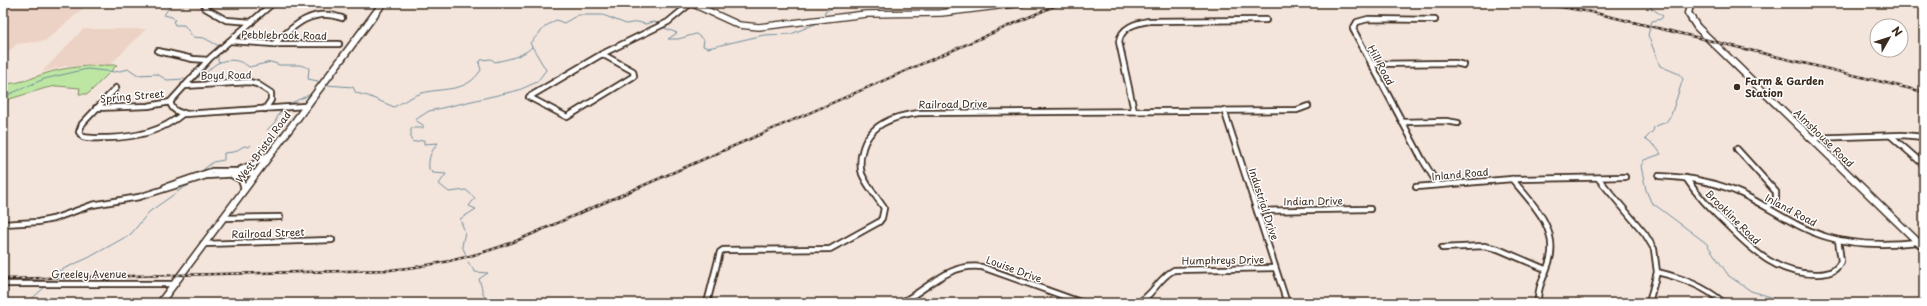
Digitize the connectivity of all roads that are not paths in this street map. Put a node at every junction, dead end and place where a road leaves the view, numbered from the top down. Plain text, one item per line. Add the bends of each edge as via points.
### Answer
1 (6, 3) edge
2 (204, 3) edge
3 (273, 3) edge
4 (383, 3) edge
5 (691, 3) edge
6 (948, 3) edge
7 (953, 3) edge
8 (1023, 3) edge
9 (1691, 3) edge
10 (3, 6) edge
11 (954, 12) junction
12 (342, 18) dead end
13 (1266, 20) dead end
14 (1435, 20) dead end
15 (252, 22) junction
16 (230, 41) junction
17 (274, 44) junction
18 (339, 44) dead end
19 (158, 51) dead end
20 (602, 54) junction
21 (208, 60) junction
22 (1371, 64) junction
23 (1464, 65) dead end
24 (184, 86) junction
25 (116, 88) dead end
26 (170, 102) junction
27 (305, 106) junction
28 (1308, 106) dead end
29 (96, 108) junction
30 (265, 109) junction
31 (1224, 110) junction
32 (1134, 111) junction
33 (184, 114) junction
34 (1402, 122) junction
35 (1458, 123) dead end
36 (1924, 125) edge
37 (1924, 134) edge
38 (1891, 136) junction
39 (1924, 137) edge
40 (1810, 138) junction
41 (1737, 149) dead end
42 (271, 153) junction
43 (1924, 165) edge
44 (233, 170) junction
45 (257, 172) junction
46 (228, 174) junction
47 (1659, 176) dead end
48 (1625, 177) dead end
49 (1598, 178) junction
50 (1686, 178) junction
51 (1512, 179) junction
52 (1438, 185) junction
53 (1416, 188) dead end
54 (244, 189) junction
55 (151, 193) junction
56 (1767, 207) junction
57 (1370, 209) dead end
58 (1257, 211) junction
59 (280, 217) dead end
60 (223, 218) junction
61 (3, 224) edge
62 (332, 240) dead end
63 (1838, 240) junction
64 (1918, 242) junction
65 (203, 244) junction
66 (1442, 248) dead end
67 (1924, 248) edge
68 (1275, 268) junction
69 (1545, 269) junction
70 (1658, 272) junction
71 (3, 284) edge
72 (174, 284) junction
73 (160, 303) edge
74 (707, 303) edge
75 (900, 303) edge
76 (1083, 303) edge
77 (1137, 303) edge
78 (1287, 303) edge
79 (1538, 303) edge
80 (1649, 303) edge
81 (1724, 303) edge

1 - 10 street
2 - 15 street via 205,8 226,20
3 - 15 street
4 - 27 main road, West Bristol Road
5 - 11 street via 730,22 767,27 866,14
5 - 20 street via 668,22
6 - 11 street
7 - 11 street
8 - 11 street
9 - 40 main road, Almshouse Road via 1688,14 1697,27
12 - 17 street via 330,14 308,18 294,25
13 - 32 street via 1155,21 1141,22 1127,28 1120,35 1119,42
14 - 22 street, Hill Road via 1372,19 1357,22 1352,27 1353,32
15 - 16 street
16 - 17 street, Pebblebrook Road
16 - 21 street
17 - 18 street, Pebblebrook Road
19 - 21 street
20 - 20 street via 538,90 529,97 567,118 634,76 633,71
21 - 24 street
22 - 23 street
22 - 34 street, Hill Road
24 - 26 street
24 - 30 street, Boyd Road via 253,83 271,94 271,100
25 - 29 street
26 - 29 street, Spring Street via 148,106
26 - 33 street via 174,110
27 - 30 street
27 - 42 main road, West Bristol Road
28 - 31 street, Railroad Drive via 1296,110
29 - 33 street via 80,127 79,132 83,137 94,139 146,135 165,128
30 - 33 street
31 - 32 street, Railroad Drive
31 - 58 street, Industrial Drive
32 - 74 street, Railroad Drive via 919,113 892,119 870,132 862,146 862,174 884,208 882,218 875,225 830,249 720,252
34 - 35 street
34 - 52 street, Hill Road
36 - 37 street
38 - 39 street
38 - 40 street
38 - 43 street
40 - 64 main road, Almshouse Road
41 - 56 street via 1776,192 1776,199
42 - 44 street via 254,164
42 - 45 main road, West Bristol Road
44 - 45 street
44 - 55 street via 212,171
45 - 46 street
45 - 54 main road, West Bristol Road
46 - 54 street via 239,178
46 - 55 street via 202,177
47 - 50 street, Inland Road
48 - 49 street, Inland Road
49 - 51 street, Inland Road
49 - 70 street via 1650,241 1656,252
50 - 56 street, Inland Road via 1728,188
50 - 63 street, Brookline Road via 1700,198 1740,238 1756,253 1776,264 1806,273 1831,272 1837,268 1841,260
51 - 52 street, Inland Road
51 - 69 street via 1537,210 1550,233 1551,254
52 - 53 street, Inland Road
54 - 60 main road, West Bristol Road
55 - 61 street via 102,202 43,221
56 - 63 street, Inland Road via 1807,229
57 - 58 street, Indian Drive
58 - 68 street, Industrial Drive
59 - 60 street
60 - 65 main road, West Bristol Road
62 - 65 street, Railroad Street
63 - 64 street, Inland Road via 1866,244
64 - 67 main road, Almshouse Road
65 - 72 main road, West Bristol Road
66 - 69 street via 1484,246 1498,249
68 - 77 street, Humphreys Drive via 1174,270 1164,275 1150,296
68 - 78 street, Industrial Drive
69 - 79 street via 1539,287
70 - 80 street
70 - 81 street via 1702,287
71 - 72 street, Greeley Avenue
72 - 73 main road, West Bristol Road
75 - 76 street, Louise Drive via 949,271 968,265 982,267

